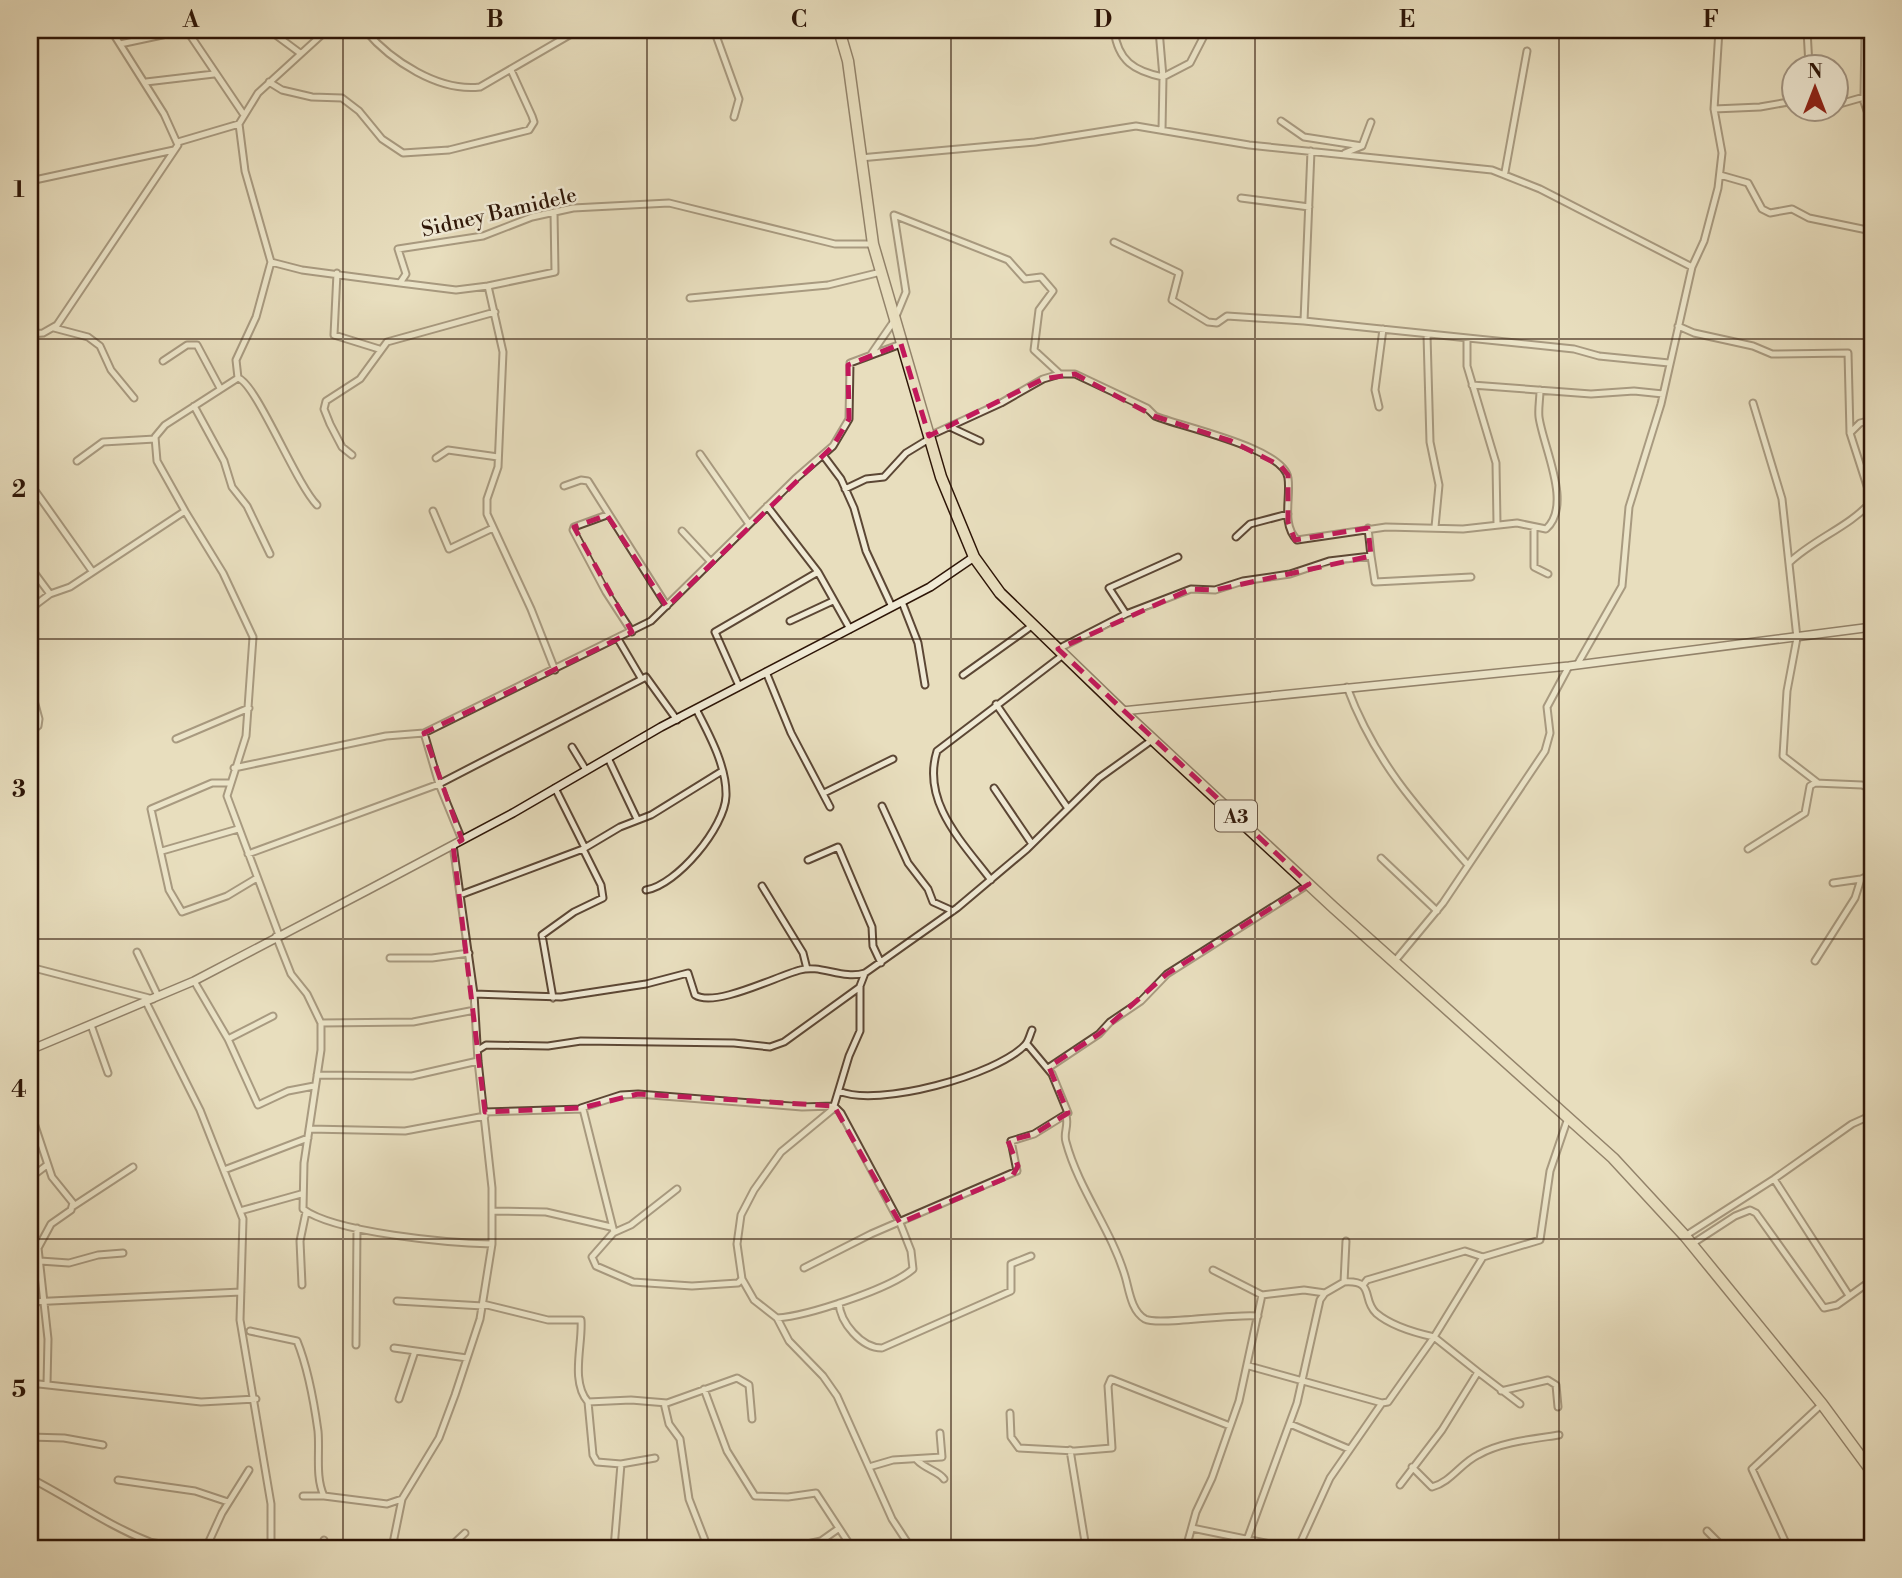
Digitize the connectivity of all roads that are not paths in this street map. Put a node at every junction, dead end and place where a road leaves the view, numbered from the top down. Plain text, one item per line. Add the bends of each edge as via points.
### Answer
1 (111, 30) edge
2 (269, 30) edge
3 (327, 30) edge
4 (365, 30) edge
5 (578, 30) edge
6 (714, 30) edge
7 (839, 30) edge
8 (1114, 30) edge
9 (1159, 30) edge
10 (1207, 30) edge
11 (1718, 30) edge
12 (1807, 30) edge
13 (1865, 30) edge
14 (566, 33) edge
15 (120, 44) junction
16 (127, 44) junction
17 (124, 51) junction
18 (1527, 51) dead end
19 (1808, 52) edge
20 (300, 53) junction
21 (511, 70) junction
22 (214, 74) junction
23 (1163, 77) junction
24 (146, 82) junction
25 (270, 82) junction
26 (1864, 99) junction
27 (1872, 100) edge
28 (1850, 102) edge
29 (1780, 103) edge
30 (1714, 109) junction
31 (244, 115) junction
32 (734, 117) dead end
33 (1282, 121) dead end
34 (1371, 122) dead end
35 (239, 124) junction
36 (1872, 125) edge
37 (1162, 130) junction
38 (178, 142) junction
39 (1362, 145) junction
40 (174, 150) junction
41 (1311, 151) junction
42 (1342, 154) junction
43 (860, 158) junction
44 (1505, 172) junction
45 (1720, 175) junction
46 (30, 181) edge
47 (1241, 198) dead end
48 (1309, 208) junction
49 (554, 212) junction
50 (1872, 231) edge
51 (1114, 243) dead end
52 (873, 244) junction
53 (271, 262) junction
54 (1692, 267) junction
55 (881, 272) junction
56 (337, 274) junction
57 (400, 283) junction
58 (488, 286) junction
59 (690, 298) dead end
60 (495, 312) junction
61 (894, 321) junction
62 (1304, 321) junction
63 (1678, 326) junction
64 (54, 327) junction
65 (1382, 329) junction
66 (30, 334) edge
67 (1427, 335) junction
68 (1467, 339) junction
69 (901, 344) junction
70 (379, 349) junction
71 (872, 353) junction
72 (163, 361) dead end
73 (1669, 363) junction
74 (1060, 374) junction
75 (238, 378) junction
76 (1472, 384) junction
77 (220, 388) junction
78 (1540, 390) junction
79 (1663, 394) junction
80 (134, 398) dead end
81 (1753, 403) dead end
82 (194, 407) junction
83 (1379, 407) dead end
84 (1872, 420) edge
85 (950, 427) junction
86 (1850, 433) junction
87 (929, 437) junction
88 (155, 439) junction
89 (979, 441) dead end
90 (699, 454) dead end
91 (352, 455) dead end
92 (824, 455) junction
93 (498, 457) junction
94 (436, 458) dead end
95 (76, 461) dead end
96 (564, 486) dead end
97 (845, 489) junction
98 (36, 492) dead end
99 (1872, 501) edge
100 (317, 505) dead end
101 (767, 506) junction
102 (185, 510) junction
103 (433, 510) dead end
104 (1288, 514) junction
105 (607, 515) junction
106 (749, 524) junction
107 (1497, 524) junction
108 (1435, 527) junction
109 (493, 528) junction
110 (1368, 528) junction
111 (1537, 530) junction
112 (682, 531) dead end
113 (1236, 537) dead end
114 (270, 554) dead end
115 (974, 556) junction
116 (1371, 556) junction
117 (1178, 557) dead end
118 (710, 561) junction
119 (1790, 562) junction
120 (30, 567) edge
121 (92, 571) junction
122 (818, 572) junction
123 (1548, 574) dead end
124 (1471, 577) dead end
125 (50, 594) junction
126 (833, 601) junction
127 (902, 602) junction
128 (667, 606) junction
129 (892, 608) junction
130 (30, 609) edge
131 (1126, 614) junction
132 (790, 621) dead end
133 (1033, 625) junction
134 (1872, 627) edge
135 (850, 629) junction
136 (632, 632) junction
137 (1797, 638) junction
138 (618, 639) junction
139 (1061, 652) junction
140 (1573, 666) junction
141 (555, 670) junction
142 (766, 672) junction
143 (963, 676) dead end
144 (641, 678) junction
145 (925, 685) dead end
146 (30, 686) edge
147 (739, 686) junction
148 (1347, 687) junction
149 (996, 704) junction
150 (249, 708) junction
151 (696, 709) junction
152 (1122, 711) junction
153 (677, 720) junction
154 (30, 732) edge
155 (424, 733) junction
156 (176, 739) dead end
157 (1153, 739) junction
158 (572, 747) dead end
159 (608, 758) junction
160 (893, 759) dead end
161 (234, 768) junction
162 (586, 770) junction
163 (722, 771) junction
164 (230, 783) junction
165 (1818, 783) junction
166 (439, 785) junction
167 (555, 788) junction
168 (994, 788) dead end
169 (1872, 789) edge
170 (824, 793) junction
171 (883, 806) dead end
172 (830, 807) dead end
173 (1067, 807) junction
174 (637, 819) junction
175 (238, 829) junction
176 (462, 840) junction
177 (1032, 844) junction
178 (453, 845) junction
179 (584, 849) junction
180 (1748, 849) dead end
181 (162, 851) junction
182 (247, 854) junction
183 (1381, 858) dead end
184 (808, 860) dead end
185 (1468, 865) junction
186 (1872, 874) edge
187 (257, 878) junction
188 (1861, 879) junction
189 (991, 880) junction
190 (1833, 883) dead end
191 (1309, 884) junction
192 (762, 886) dead end
193 (646, 890) dead end
194 (460, 895) junction
195 (953, 911) junction
196 (1437, 911) junction
197 (278, 936) junction
198 (137, 952) dead end
199 (469, 953) junction
200 (390, 958) dead end
201 (1815, 961) dead end
202 (1394, 962) junction
203 (881, 963) junction
204 (30, 967) edge
205 (807, 969) junction
206 (865, 973) junction
207 (194, 981) junction
208 (860, 986) junction
209 (474, 994) junction
210 (553, 998) junction
211 (152, 999) junction
212 (475, 1010) junction
213 (273, 1016) dead end
214 (321, 1023) junction
215 (91, 1025) junction
216 (1032, 1030) dead end
217 (228, 1039) junction
218 (478, 1040) junction
219 (1027, 1044) junction
220 (486, 1045) junction
221 (30, 1050) edge
222 (478, 1050) junction
223 (478, 1061) junction
224 (1048, 1068) junction
225 (108, 1073) dead end
226 (317, 1075) junction
227 (314, 1086) junction
228 (839, 1091) junction
229 (834, 1105) junction
230 (582, 1108) junction
231 (30, 1111) edge
232 (485, 1114) junction
233 (1872, 1115) edge
234 (1066, 1116) junction
235 (1568, 1118) junction
236 (309, 1129) junction
237 (308, 1138) junction
238 (47, 1165) junction
239 (133, 1167) dead end
240 (223, 1170) junction
241 (30, 1178) edge
242 (1774, 1179) junction
243 (677, 1189) dead end
244 (301, 1194) junction
245 (72, 1207) junction
246 (240, 1211) junction
247 (493, 1211) junction
248 (306, 1212) junction
249 (900, 1223) junction
250 (357, 1228) junction
251 (612, 1230) junction
252 (1688, 1240) junction
253 (1346, 1241) dead end
254 (492, 1244) junction
255 (123, 1253) dead end
256 (1031, 1256) dead end
257 (1483, 1256) junction
258 (40, 1261) junction
259 (804, 1268) dead end
260 (1213, 1269) dead end
261 (742, 1279) junction
262 (1872, 1280) edge
263 (1344, 1282) junction
264 (302, 1285) dead end
265 (1363, 1285) junction
266 (241, 1292) junction
267 (1325, 1293) junction
268 (1848, 1294) junction
269 (1262, 1295) junction
270 (41, 1301) junction
271 (397, 1301) dead end
272 (30, 1302) edge
273 (839, 1303) junction
274 (483, 1305) junction
275 (1258, 1316) junction
276 (777, 1318) junction
277 (250, 1331) dead end
278 (1434, 1337) junction
279 (356, 1345) dead end
280 (394, 1348) dead end
281 (415, 1351) junction
282 (467, 1358) junction
283 (1249, 1366) junction
284 (1478, 1372) junction
285 (1303, 1380) junction
286 (30, 1383) edge
287 (47, 1384) junction
288 (704, 1389) junction
289 (1501, 1391) junction
290 (256, 1399) junction
291 (399, 1399) dead end
292 (588, 1402) junction
293 (663, 1403) junction
294 (1382, 1403) junction
295 (1520, 1404) dead end
296 (1822, 1404) junction
297 (1558, 1407) dead end
298 (1010, 1413) dead end
299 (752, 1419) dead end
300 (1290, 1424) junction
301 (1230, 1426) junction
302 (940, 1433) dead end
303 (1559, 1434) dead end
304 (30, 1437) edge
305 (103, 1445) dead end
306 (1349, 1449) junction
307 (1070, 1450) junction
308 (654, 1458) dead end
309 (917, 1460) junction
310 (621, 1464) junction
311 (869, 1467) junction
312 (1412, 1467) junction
313 (249, 1470) dead end
314 (1872, 1472) edge
315 (30, 1478) edge
316 (944, 1479) dead end
317 (118, 1480) dead end
318 (1400, 1485) dead end
319 (303, 1496) dead end
320 (324, 1496) junction
321 (402, 1499) junction
322 (228, 1502) junction
323 (1192, 1528) junction
324 (838, 1529) junction
325 (1707, 1531) dead end
326 (465, 1533) dead end
327 (1247, 1539) junction
328 (324, 1540) dead end
329 (205, 1548) edge
330 (271, 1548) edge
331 (327, 1548) edge
332 (392, 1548) edge
333 (449, 1548) edge
334 (614, 1548) edge
335 (708, 1548) edge
336 (789, 1548) edge
337 (852, 1548) edge
338 (911, 1548) edge
339 (1086, 1548) edge
340 (1186, 1548) edge
341 (1244, 1548) edge
342 (1290, 1548) edge
343 (1298, 1548) edge
344 (1724, 1548) edge
345 (1785, 1548) edge

1 - 15 street
2 - 20 street
3 - 20 street
4 - 21 street via 415,71 439,83 480,87
5 - 14 street
6 - 32 street via 739,99
7 - 43 highway, A3 via 848,61
8 - 23 street via 1123,59 1132,67
9 - 23 street
10 - 23 street via 1190,63
11 - 30 street
12 - 19 street
13 - 26 street
14 - 21 street
15 - 16 street
15 - 17 street
16 - 17 street
16 - 22 street via 184,31
17 - 24 street
18 - 44 street
20 - 25 street
21 - 25 street via 534,122 530,130 449,150 410,154 382,139 342,98 312,97
22 - 24 street
22 - 31 street
23 - 37 street
24 - 38 street
25 - 31 street
26 - 27 street
26 - 28 street
26 - 36 street
29 - 30 street
30 - 45 street via 1722,153
31 - 35 street
33 - 39 street via 1304,136
34 - 39 street
35 - 38 street
35 - 53 street via 245,171
37 - 41 street
37 - 43 street via 1120,126 1035,142
38 - 40 street
39 - 42 street
40 - 46 street
40 - 64 street
41 - 42 street
41 - 48 street
42 - 44 street
43 - 52 highway, A3
44 - 54 street
45 - 50 street via 1748,183 1762,209 1770,212 1793,209 1808,218
45 - 54 street via 1704,241
47 - 48 street
48 - 62 street
49 - 52 street, Sidney Bamidele via 669,203 846,246
49 - 57 street, Sidney Bamidele via 483,236 398,249 406,274
49 - 58 street via 555,272
51 - 62 street via 1179,273 1172,300 1208,322 1217,323 1227,316
52 - 55 highway, A3
53 - 56 street
53 - 75 street via 256,317 236,360
54 - 63 street
55 - 59 street via 828,285
55 - 61 highway, A3
56 - 57 street
56 - 70 street via 334,335
57 - 58 street via 456,290
58 - 60 street
60 - 70 street via 399,338
60 - 93 street via 503,352
61 - 69 highway, A3
61 - 71 street
61 - 74 street via 906,292 894,215 1008,261 1025,279 1041,277 1053,291 1039,310 1034,350
62 - 65 street
63 - 73 street
63 - 86 street via 1772,354 1848,353
64 - 66 street
64 - 80 street via 88,337 100,346 111,370
65 - 67 street
65 - 83 street via 1375,390
67 - 68 street
67 - 108 street via 1430,442 1439,485
68 - 73 street
68 - 76 street via 1466,362
69 - 71 street
69 - 87 highway, A3
70 - 91 street via 360,379 324,405 342,447
71 - 92 street via 848,365 849,419
72 - 77 street via 187,345 197,345
73 - 79 street
74 - 85 street
74 - 104 street via 1075,374 1155,416 1267,456 1288,475
75 - 77 street
75 - 100 street via 249,385
76 - 78 street
76 - 107 street via 1496,463
77 - 82 street
78 - 79 street
78 - 111 street via 1539,416 1557,496 1550,527
79 - 140 street via 1629,508 1622,586
81 - 119 street via 1783,499
82 - 88 street via 165,425
82 - 114 street
84 - 86 street via 1860,423
85 - 87 street
85 - 89 street
86 - 99 street
87 - 97 street via 884,477
87 - 115 highway, A3 via 958,524
88 - 95 street via 103,442
88 - 102 street via 157,461
90 - 106 street
92 - 97 street
92 - 101 street
93 - 94 street via 446,450
93 - 109 street via 486,505
96 - 105 street via 588,481
97 - 129 street
98 - 121 street
99 - 119 street
101 - 106 street
101 - 122 street
102 - 121 street
102 - 150 street via 223,573 253,637
103 - 109 street via 449,549
104 - 110 street via 1297,540
104 - 113 street via 1250,524
105 - 128 street
105 - 136 street via 573,530
106 - 118 street
107 - 108 street
107 - 111 street via 1522,524
108 - 110 street
109 - 141 street
110 - 116 street
111 - 123 street via 1534,567
112 - 118 street
115 - 127 street via 954,573
115 - 133 highway, A3 via 1000,593
116 - 124 street via 1375,582
116 - 131 street via 1329,561 1215,590 1191,589
117 - 131 street via 1109,587
118 - 128 street
119 - 137 street
120 - 125 street
121 - 125 street
122 - 126 street
122 - 147 street via 715,632
125 - 130 street
126 - 132 street
126 - 135 street
127 - 129 street
127 - 145 street via 918,643
128 - 136 street
129 - 135 street
131 - 139 street
133 - 139 highway, A3
133 - 143 street
134 - 137 street
135 - 142 street
136 - 138 street
137 - 140 street
137 - 165 street via 1787,691 1783,756
138 - 141 street
138 - 144 street
139 - 149 street
139 - 152 highway, A3
140 - 148 street
140 - 185 street via 1547,707 1550,733 1545,751
141 - 155 street
142 - 147 street
142 - 170 street via 791,733
144 - 153 street via 646,677
144 - 166 street
146 - 154 street via 39,723
147 - 151 street
148 - 152 street
148 - 185 street via 1362,727 1391,774
149 - 173 street
149 - 189 street via 937,751 933,773 940,808
150 - 156 street
150 - 161 street via 246,736
151 - 153 street
151 - 163 street
152 - 157 highway, A3
153 - 159 street
155 - 161 street via 386,736
155 - 166 street
157 - 173 street
157 - 191 highway, A3
158 - 162 street
159 - 162 street
159 - 174 street
160 - 170 street
161 - 164 street
162 - 167 street
163 - 174 street
163 - 193 street via 725,806 706,839 681,872
164 - 175 street via 227,796
164 - 181 street via 212,783 151,809
165 - 169 street
165 - 180 street via 1810,786 1805,813
166 - 176 street
166 - 182 street
167 - 176 street
167 - 179 street
168 - 177 street
170 - 172 street
171 - 195 street via 908,863 933,902
173 - 177 street
174 - 179 street
175 - 181 street
175 - 182 street
176 - 178 street
177 - 189 street
178 - 194 street
178 - 197 street
179 - 194 street
179 - 210 street via 604,897 542,935
181 - 187 street via 169,890 181,912 227,896
182 - 187 street
183 - 196 street
184 - 203 street via 838,846 872,927 873,946
185 - 196 street
186 - 188 street
187 - 197 street
188 - 190 street
188 - 201 street via 1855,898
189 - 195 street
191 - 202 highway, A3
191 - 224 street via 1167,974 1141,1001
192 - 205 street via 798,944
194 - 199 street
195 - 203 street
196 - 202 street
197 - 207 street
197 - 214 street via 291,974
198 - 211 street
199 - 200 street
199 - 209 street
202 - 235 highway, A3
203 - 206 street
204 - 211 street
205 - 206 street
205 - 210 street via 709,998 695,995 688,973
206 - 208 street
207 - 211 street
207 - 217 street
208 - 220 street via 784,1042 770,1047 672,1041
208 - 228 street via 860,1031
209 - 210 street
209 - 212 street
211 - 215 street
211 - 240 street
212 - 214 street via 413,1022
212 - 218 street
213 - 217 street
214 - 226 street
215 - 221 street
215 - 225 street
216 - 219 street
217 - 227 street via 258,1105 288,1091
218 - 220 street
218 - 222 street
219 - 224 street
219 - 228 street via 948,1083 909,1092 852,1095
220 - 222 street
222 - 223 street
223 - 226 street via 412,1076
223 - 232 street
224 - 234 street via 1064,1100
226 - 227 street
227 - 236 street
228 - 229 street
229 - 230 street via 802,1107 638,1094
229 - 249 street
229 - 261 street via 828,1115 785,1148 754,1189 741,1215
230 - 232 street
230 - 251 street
231 - 238 street
232 - 236 street via 405,1131
232 - 247 street
233 - 242 street
234 - 249 street via 1034,1135 1011,1141 1018,1166 1013,1175
234 - 275 street via 1066,1142 1084,1189 1118,1253 1139,1314 1161,1321
235 - 252 highway, A3 via 1613,1158
235 - 257 street via 1550,1171 1539,1240
236 - 237 street
237 - 240 street
237 - 244 street
238 - 241 street
238 - 245 street
239 - 245 street
240 - 246 street
242 - 252 street
242 - 268 street
243 - 251 street via 631,1225
244 - 246 street
244 - 248 street
245 - 258 street via 41,1238
246 - 266 street
247 - 251 street via 546,1212
247 - 254 street
248 - 250 street
248 - 264 street via 300,1241
249 - 259 street
249 - 273 street via 913,1269 904,1277
250 - 254 street via 425,1241
250 - 279 street
251 - 261 street via 592,1262 630,1282 692,1286
252 - 268 street via 1752,1211 1819,1304 1833,1307
252 - 296 highway, A3
253 - 263 street
254 - 274 street
255 - 258 street via 69,1263
256 - 273 street via 1011,1264 1011,1292 882,1348 859,1337 840,1314
257 - 265 street via 1465,1251
257 - 278 street
258 - 270 street
260 - 269 street
261 - 276 street via 754,1300
262 - 268 street
263 - 265 street
263 - 267 street
265 - 278 street via 1376,1313
266 - 270 street
266 - 290 street via 240,1320
267 - 269 street via 1304,1290
267 - 285 street
269 - 275 street
270 - 272 street
270 - 287 street via 48,1339
271 - 274 street
273 - 276 street
274 - 282 street
274 - 292 street via 548,1320 580,1320 579,1368
275 - 283 street
276 - 311 street via 789,1341 837,1396
277 - 320 street via 297,1341 316,1421
278 - 284 street
278 - 294 street via 1388,1402
280 - 281 street
281 - 282 street
281 - 291 street
282 - 321 street via 439,1438
283 - 285 street
283 - 301 street
284 - 289 street
284 - 312 street via 1442,1430
285 - 294 street
285 - 300 street
286 - 287 street
287 - 290 street via 201,1402
288 - 293 street
288 - 299 street via 733,1378 746,1382
288 - 324 street via 727,1451 755,1496 816,1493
289 - 295 street
289 - 297 street via 1548,1380 1556,1385
290 - 330 street via 271,1504
292 - 293 street
292 - 310 street via 593,1455 597,1462
293 - 335 street via 669,1424 680,1439 689,1499
294 - 306 street
296 - 314 highway, A3
296 - 345 street via 1752,1469
298 - 307 street via 1011,1437 1018,1448
300 - 306 street
300 - 327 street
301 - 307 street via 1111,1379 1112,1448
301 - 323 street
302 - 309 street via 942,1457
303 - 312 street via 1487,1450 1432,1487
304 - 305 street
306 - 343 street via 1310,1516
307 - 339 street
308 - 310 street
309 - 311 street
309 - 316 street
310 - 334 street
311 - 338 street via 892,1519
312 - 318 street
313 - 322 street
315 - 329 street via 153,1543
317 - 322 street via 195,1490
319 - 320 street
320 - 321 street via 387,1504
321 - 332 street
322 - 329 street
323 - 327 street
323 - 340 street
324 - 336 street via 821,1541
324 - 337 street
325 - 344 street
326 - 333 street
327 - 341 street
327 - 342 street
328 - 331 street

